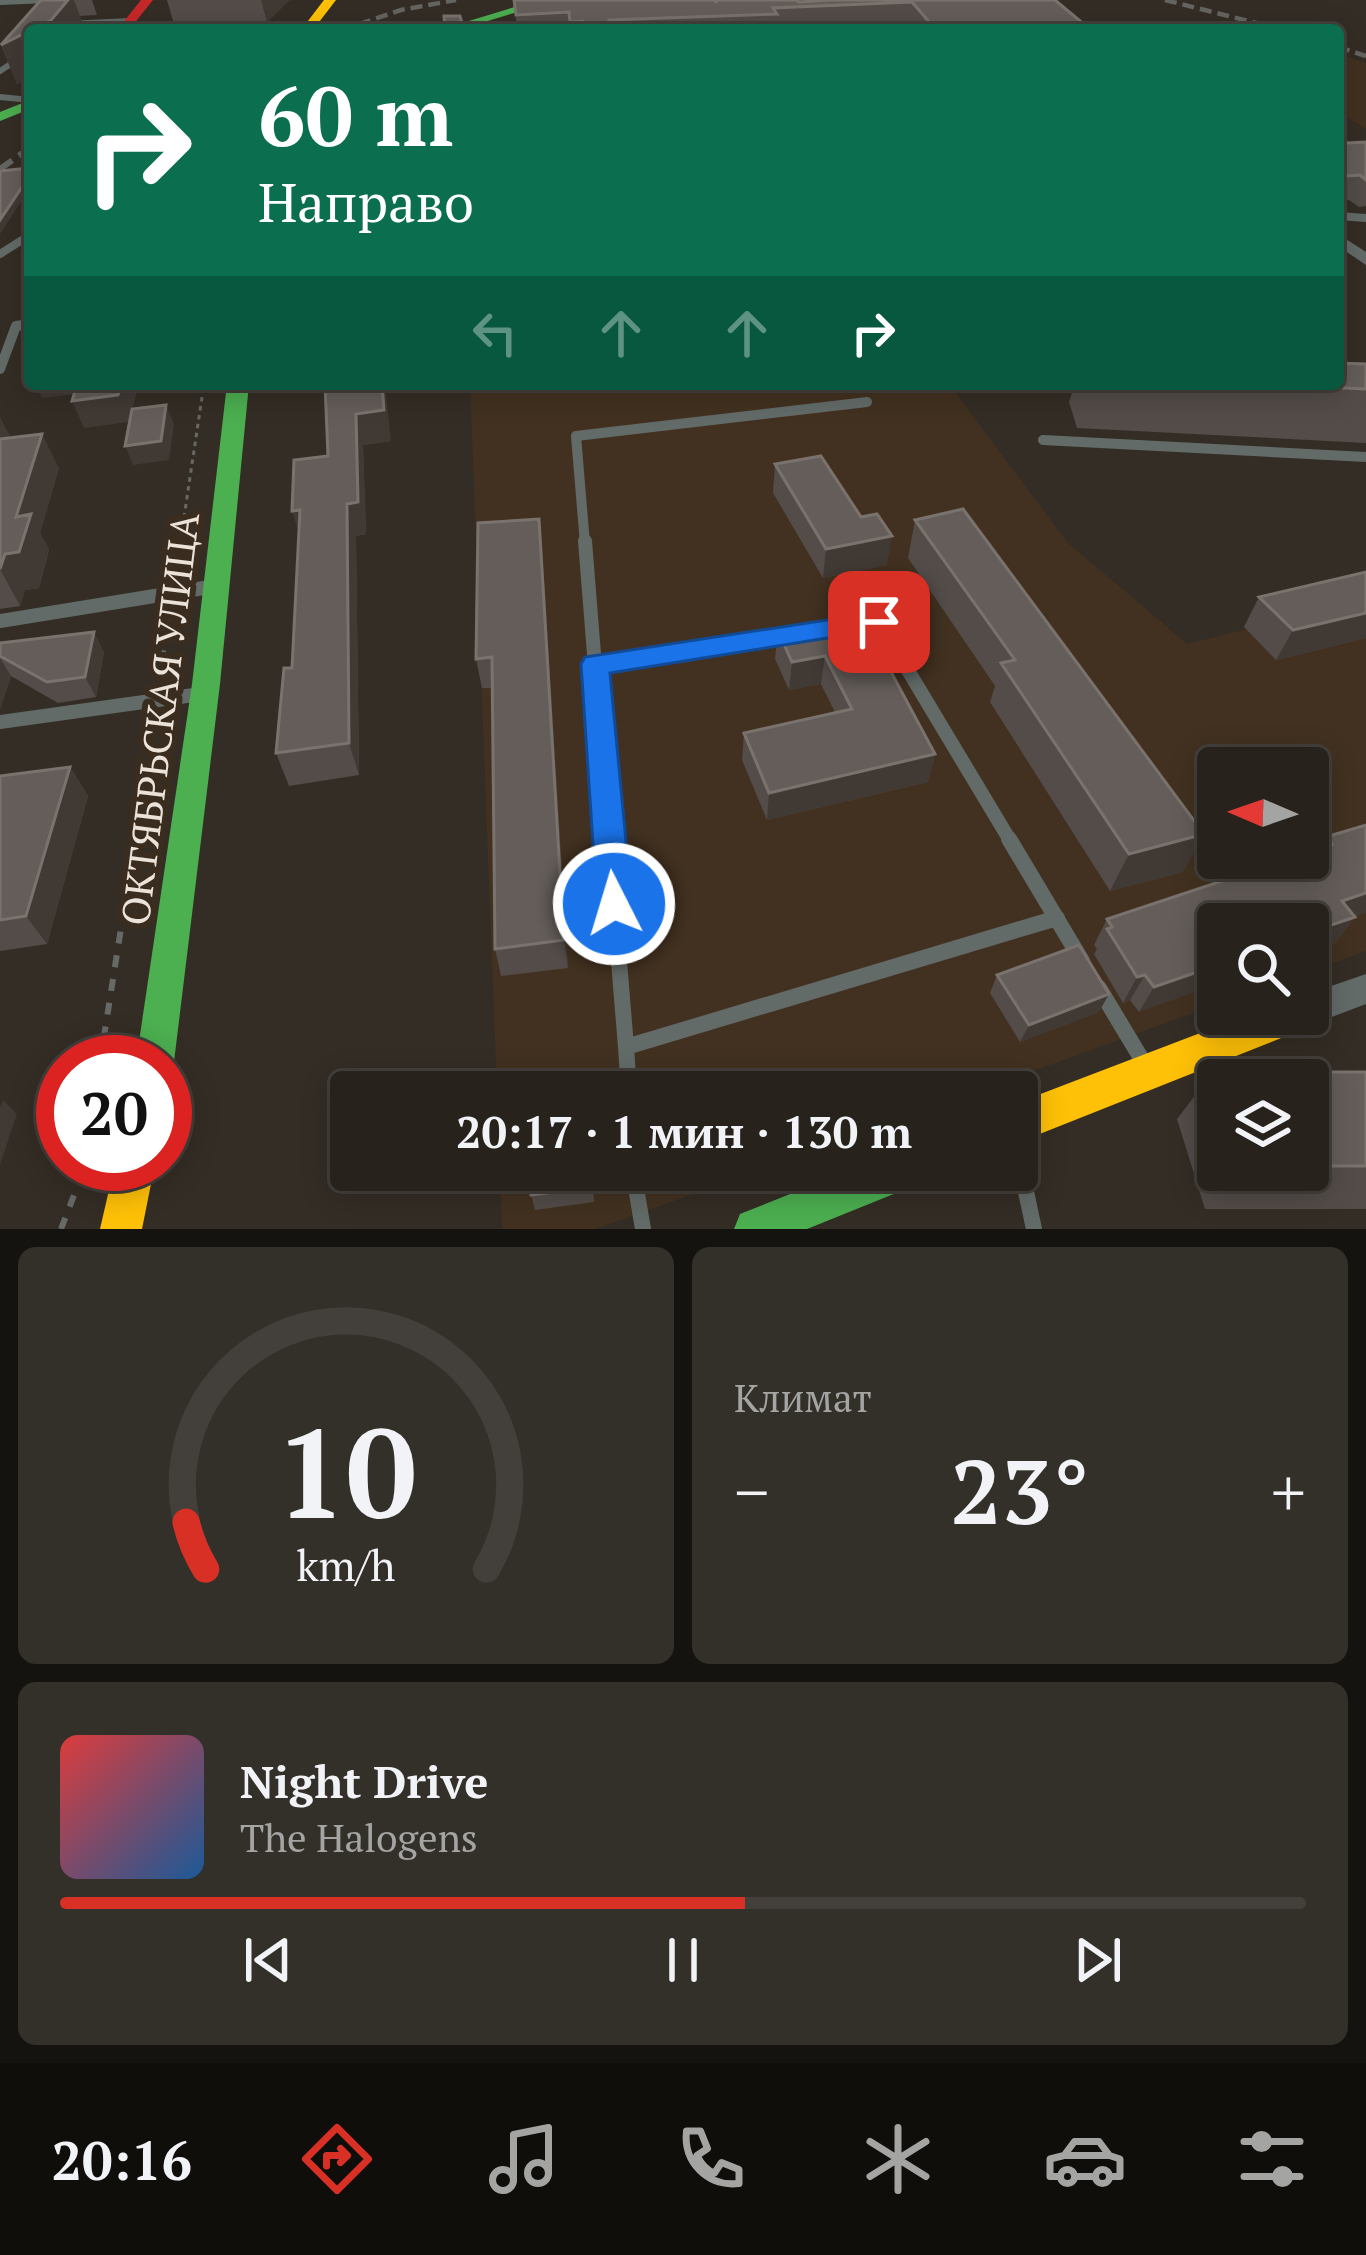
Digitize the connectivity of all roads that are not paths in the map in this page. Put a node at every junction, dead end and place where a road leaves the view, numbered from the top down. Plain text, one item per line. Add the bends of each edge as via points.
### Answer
1 (47, 0) edge
2 (330, 0) edge
3 (0, 2) edge
4 (536, 7) edge
5 (63, 12) edge
6 (134, 17) edge
7 (491, 23) edge
8 (54, 24) edge
9 (63, 24) edge
10 (312, 24) edge
11 (24, 325) edge
12 (0, 369) edge
13 (237, 390) edge
14 (867, 402) dead end
15 (1043, 440) dead end
16 (1366, 457) edge
17 (217, 586) junction
18 (0, 621) edge
19 (832, 629) edge
20 (808, 632) edge
21 (595, 664) junction
22 (205, 694) junction
23 (0, 722) edge
24 (1057, 918) junction
25 (1366, 989) edge
26 (1329, 1002) edge
27 (159, 1035) edge
28 (1240, 1035) edge
29 (626, 1047) junction
30 (1148, 1070) junction
31 (627, 1071) edge
32 (1038, 1115) edge
33 (129, 1191) edge
34 (637, 1191) edge
35 (849, 1191) edge
36 (1026, 1191) edge
37 (121, 1229) edge
38 (643, 1229) edge
39 (755, 1229) edge
40 (1034, 1229) edge

1 - 3 lane
2 - 10 main road
4 - 7 main road
5 - 8 lane
6 - 9 lane
11 - 12 lane via 16,326
13 - 17 main road, ОКТЯБРЬСКАЯ УЛИЦА
14 - 21 lane via 576,436
15 - 16 lane
17 - 18 lane
17 - 22 main road, ОКТЯБРЬСКАЯ УЛИЦА
19 - 24 lane via 879,622
20 - 21 lane
21 - 29 lane
22 - 23 lane
22 - 27 main road, ОКТЯБРЬСКАЯ УЛИЦА
24 - 29 lane
24 - 30 lane
25 - 26 street
28 - 30 main road
29 - 31 lane
30 - 32 main road
33 - 37 main road
34 - 38 lane
35 - 39 main road
36 - 40 lane

